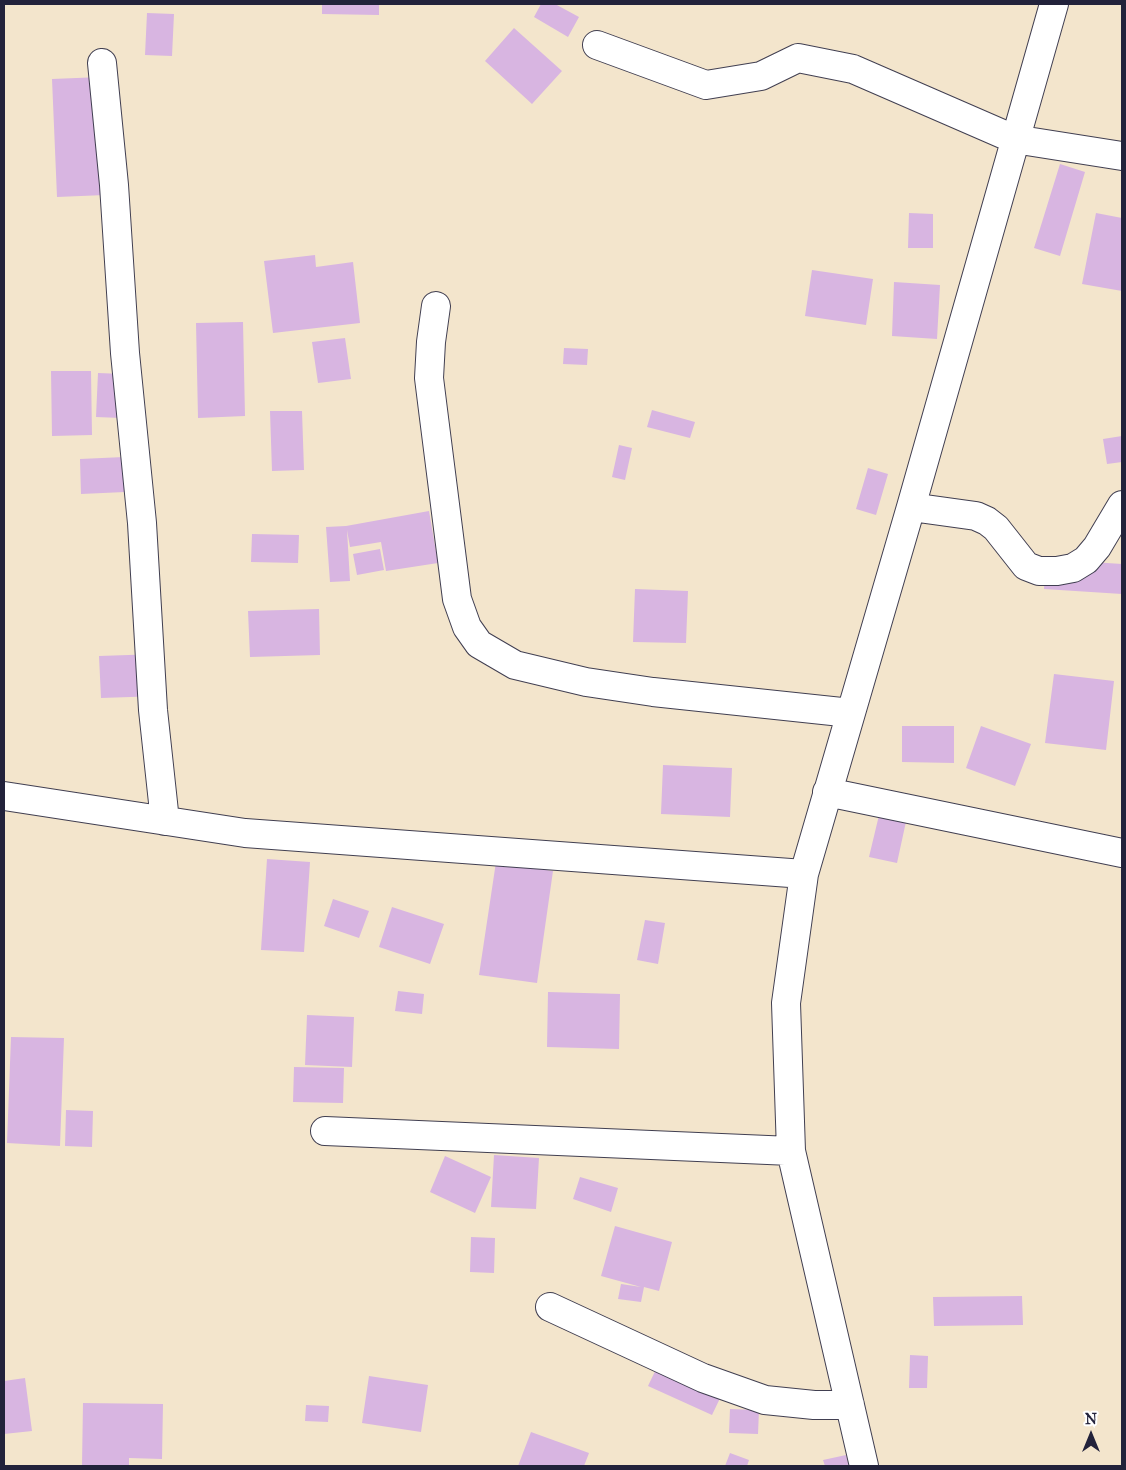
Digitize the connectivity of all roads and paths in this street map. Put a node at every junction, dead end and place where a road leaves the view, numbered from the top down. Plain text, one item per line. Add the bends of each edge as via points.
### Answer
1 (1054, 4) edge
2 (597, 45) dead end
3 (102, 63) dead end
4 (1014, 139) junction
5 (1122, 156) edge
6 (436, 306) dead end
7 (1122, 504) edge
8 (911, 507) junction
9 (850, 713) junction
10 (827, 792) junction
11 (4, 796) edge
12 (165, 821) junction
13 (1122, 853) edge
14 (804, 874) junction
15 (325, 1131) dead end
16 (791, 1151) junction
17 (550, 1307) dead end
18 (850, 1406) junction
19 (864, 1466) edge

1 - 4 street
2 - 4 street via 706,86 761,76 798,58 853,68
3 - 12 street via 142,523 153,710
4 - 5 street
4 - 8 street
6 - 9 street via 429,378 457,599 467,626 479,644 515,665 586,682
7 - 8 street via 1086,560 1073,568 1057,571 1039,571 1026,566 996,528 976,516
8 - 9 street
9 - 10 street
10 - 13 street
10 - 14 street
11 - 12 street
12 - 14 street via 245,833
14 - 16 street via 786,1003
15 - 16 street
16 - 18 street
17 - 18 street via 703,1378 765,1400
18 - 19 street

